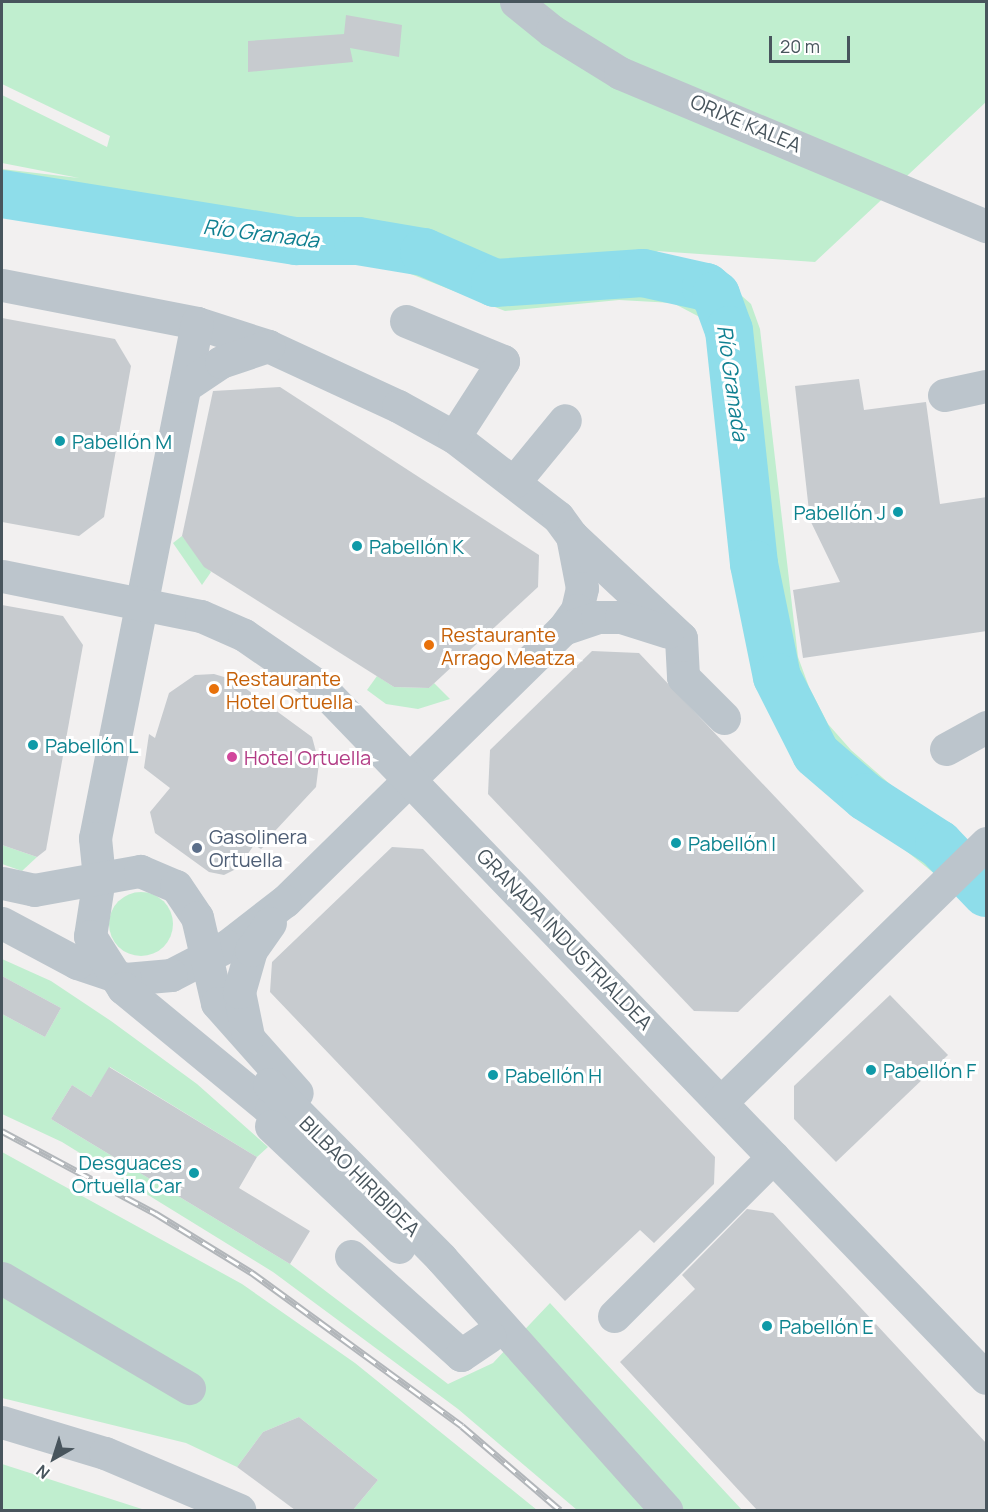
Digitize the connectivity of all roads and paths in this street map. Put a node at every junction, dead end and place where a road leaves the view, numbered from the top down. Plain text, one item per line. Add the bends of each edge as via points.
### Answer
1 (516, 2) edge
2 (987, 226) edge
3 (2, 285) edge
4 (406, 321) dead end
5 (196, 323) junction
6 (268, 346) junction
7 (185, 386) junction
8 (987, 387) edge
9 (944, 395) dead end
10 (565, 420) dead end
11 (454, 437) junction
12 (514, 482) junction
13 (572, 536) junction
14 (2, 576) edge
15 (142, 604) junction
16 (563, 629) junction
17 (681, 638) junction
18 (724, 718) dead end
19 (987, 727) edge
20 (946, 749) dead end
21 (409, 776) junction
22 (98, 826) junction
23 (985, 844) edge
24 (99, 878) junction
25 (2, 883) edge
26 (34, 890) junction
27 (285, 901) junction
28 (2, 905) edge
29 (2, 922) edge
30 (2, 940) edge
31 (203, 957) junction
32 (116, 967) junction
33 (252, 1048) junction
34 (721, 1102) junction
35 (286, 1139) junction
36 (773, 1157) junction
37 (351, 1256) dead end
38 (441, 1258) junction
39 (2, 1278) edge
40 (614, 1316) dead end
41 (489, 1336) junction
42 (987, 1378) edge
43 (189, 1388) dead end
44 (2, 1422) edge
45 (239, 1510) edge
46 (664, 1510) edge

1 - 2 street, ORIXE KALEA via 552,31 620,73
3 - 5 street
4 - 11 street via 502,361
5 - 6 street
5 - 7 street
6 - 7 street via 222,362
6 - 11 street
7 - 15 street
8 - 9 street
10 - 12 street
11 - 12 street
12 - 13 street via 558,517
13 - 16 street via 582,588 577,610
13 - 17 street
14 - 15 street, GRANADA INDUSTRIALDEA
15 - 21 street, GRANADA INDUSTRIALDEA via 201,616 290,664 343,707
15 - 22 street
16 - 17 street via 597,617 621,617
16 - 21 street
17 - 18 street via 683,677
19 - 20 street
21 - 27 street
21 - 34 street, GRANADA INDUSTRIALDEA
22 - 24 street
22 - 26 street via 68,873
23 - 34 street
24 - 26 street
24 - 31 street via 140,871 176,886 197,917
24 - 32 street via 90,919
25 - 26 street
27 - 31 street
27 - 33 street via 251,950 242,975 239,1009
28 - 32 street, BILBAO HIRIBIDEA
29 - 32 street via 77,963
30 - 35 street, BILBAO HIRIBIDEA via 105,993
31 - 32 street via 171,975
31 - 33 street via 217,1003
32 - 35 street via 271,1110
32 - 38 street, BILBAO HIRIBIDEA via 260,1076
33 - 38 street via 417,1211
34 - 36 street, GRANADA INDUSTRIALDEA
35 - 41 street, BILBAO HIRIBIDEA
36 - 40 street
36 - 42 street, GRANADA INDUSTRIALDEA
37 - 41 street via 461,1355
38 - 46 street, BILBAO HIRIBIDEA
39 - 43 street
41 - 46 street, BILBAO HIRIBIDEA
44 - 45 street via 105,1454

